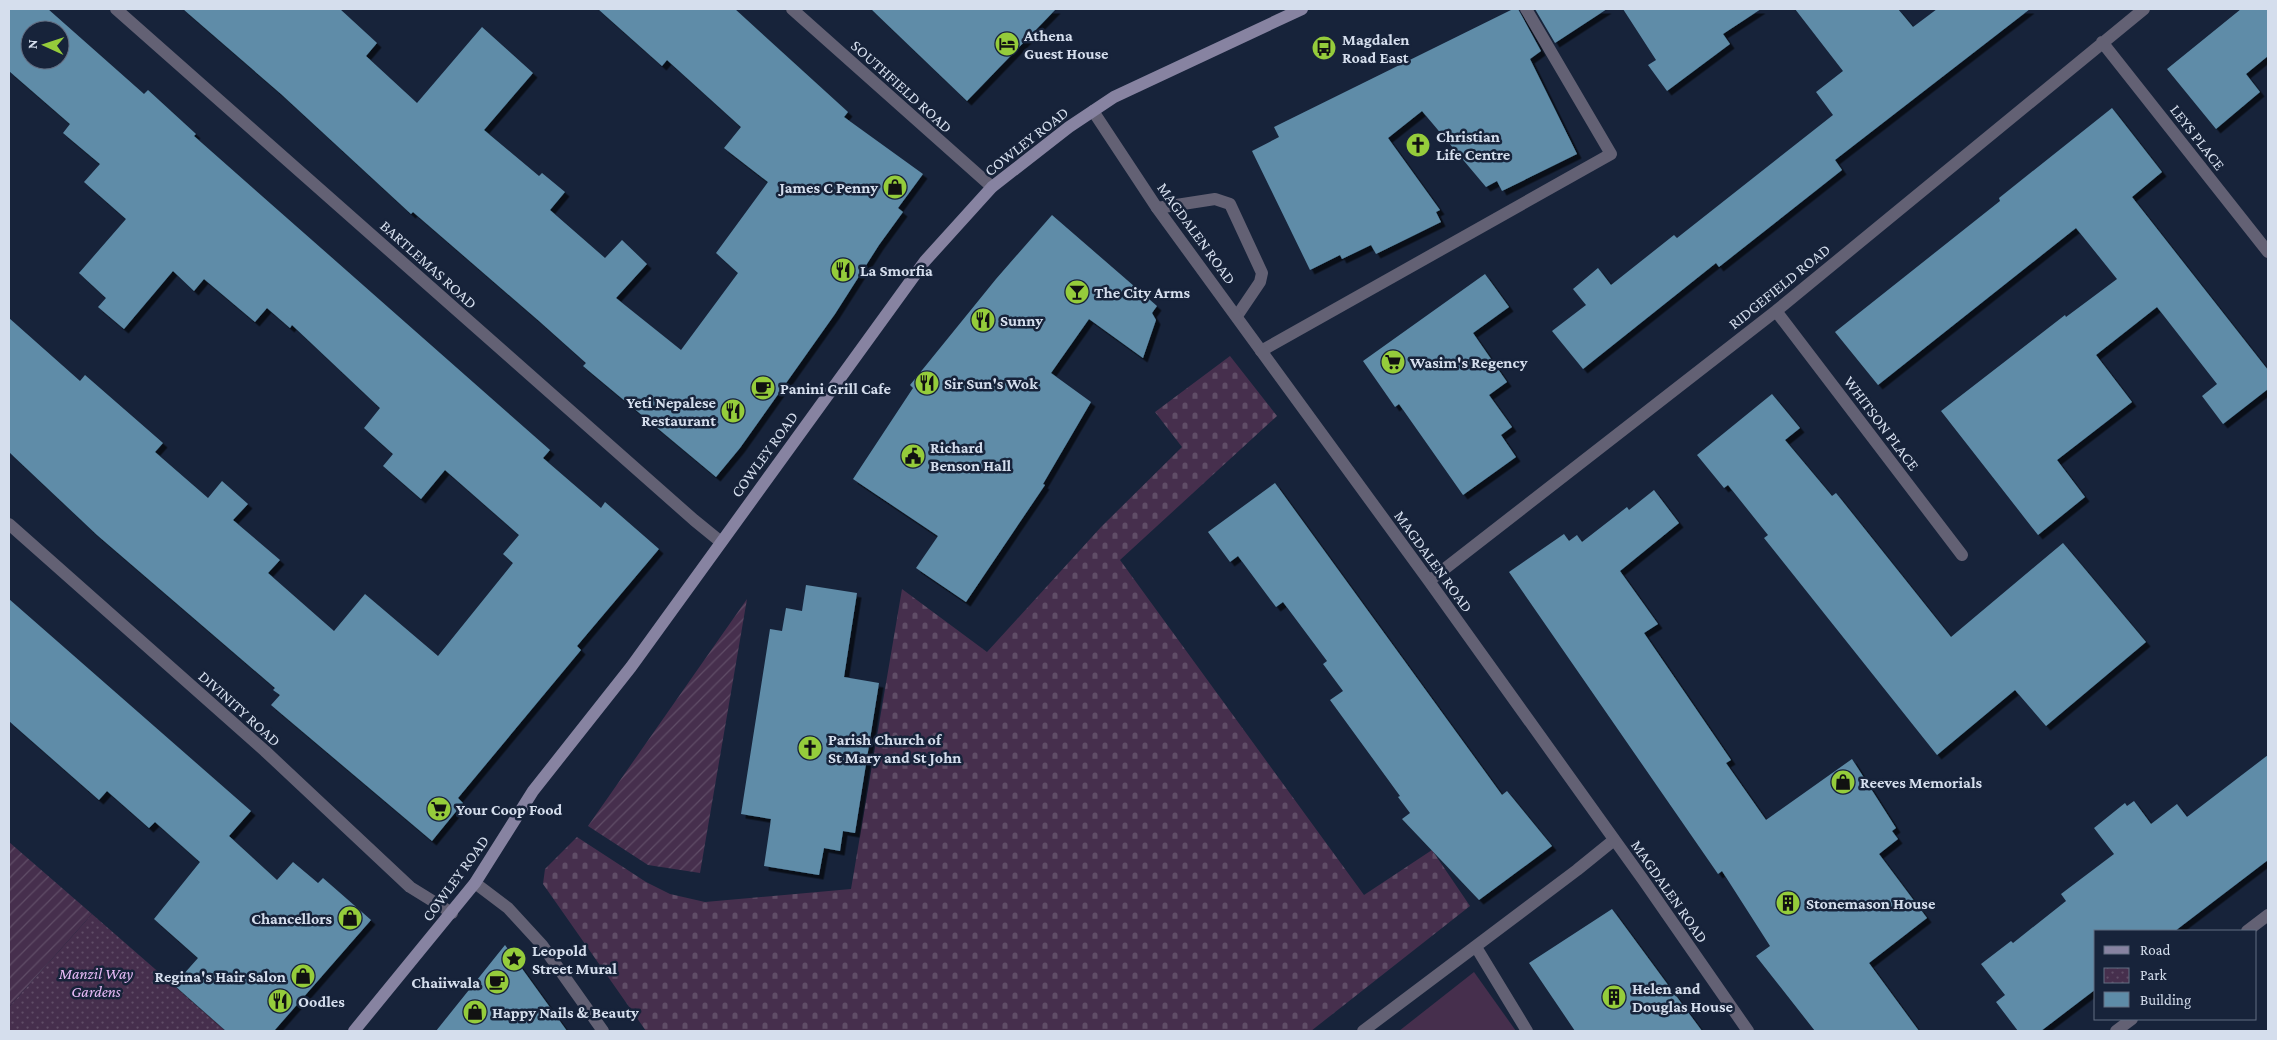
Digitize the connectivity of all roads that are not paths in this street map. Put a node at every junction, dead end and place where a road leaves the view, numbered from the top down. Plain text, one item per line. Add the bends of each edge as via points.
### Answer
1 (116, 9) edge
2 (792, 9) edge
3 (1302, 9) edge
4 (1526, 9) edge
5 (2144, 9) edge
6 (2102, 42) junction
7 (1093, 111) junction
8 (992, 188) junction
9 (1157, 208) junction
10 (2268, 252) edge
11 (1776, 310) junction
12 (1237, 316) junction
13 (1261, 350) junction
14 (9, 524) edge
15 (721, 542) junction
16 (1962, 556) dead end
17 (1429, 582) junction
18 (1614, 840) junction
19 (475, 883) junction
20 (452, 913) junction
21 (2268, 915) edge
22 (2248, 930) edge
23 (1476, 947) junction
24 (2131, 1020) edge
25 (354, 1031) edge
26 (602, 1031) edge
27 (1364, 1031) edge
28 (1527, 1031) edge
29 (1748, 1031) edge
30 (2116, 1031) edge

1 - 15 street, BARTLEMAS ROAD
2 - 8 street, SOUTHFIELD ROAD
3 - 7 main road, COWLEY ROAD via 1114,97
4 - 13 street via 1611,154
5 - 6 street, RIDGEFIELD ROAD
6 - 10 street, LEYS PLACE
6 - 11 street, RIDGEFIELD ROAD
7 - 8 main road, COWLEY ROAD via 1053,138
7 - 9 street, MAGDALEN ROAD
8 - 15 main road, COWLEY ROAD via 925,261
9 - 12 street, MAGDALEN ROAD
9 - 12 street via 1215,199 1230,204 1262,273 1260,282
11 - 16 street, WHITSON PLACE
11 - 17 street, RIDGEFIELD ROAD
12 - 13 street, MAGDALEN ROAD
13 - 17 street, MAGDALEN ROAD
14 - 20 street, DIVINITY ROAD via 265,751 410,887
15 - 19 main road, COWLEY ROAD via 631,667 533,791
17 - 18 street, MAGDALEN ROAD
18 - 23 street
18 - 29 street, MAGDALEN ROAD
19 - 20 main road, COWLEY ROAD
19 - 26 street via 508,908 542,945
20 - 25 main road, COWLEY ROAD
21 - 22 street
23 - 27 street
23 - 28 street
24 - 30 street

